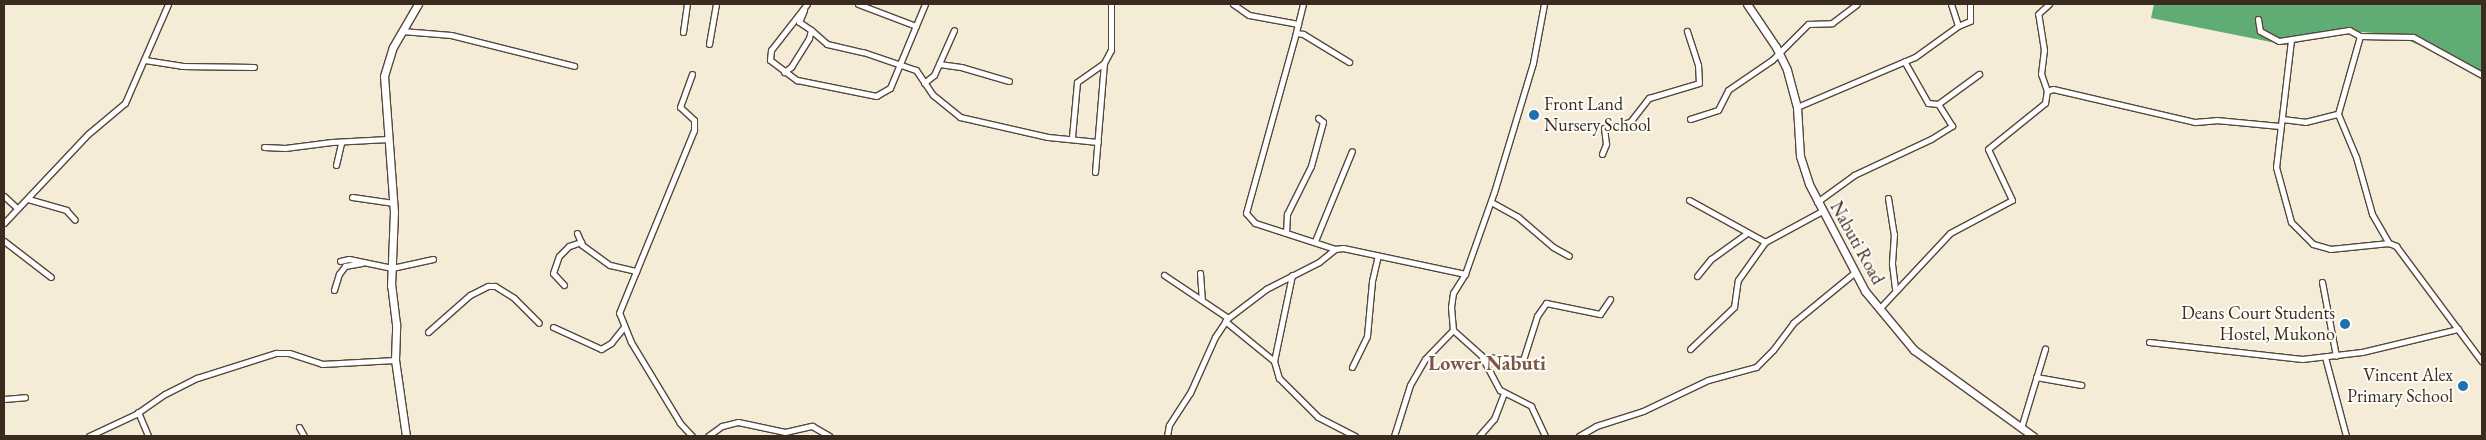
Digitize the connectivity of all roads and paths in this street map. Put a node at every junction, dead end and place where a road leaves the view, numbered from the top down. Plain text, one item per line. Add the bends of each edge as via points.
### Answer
1 (168, 4) edge
2 (418, 4) edge
3 (687, 4) edge
4 (716, 4) edge
5 (807, 4) edge
6 (858, 4) edge
7 (925, 4) edge
8 (1111, 4) edge
9 (1233, 4) edge
10 (1303, 4) edge
11 (1544, 4) edge
12 (1747, 4) edge
13 (1858, 4) edge
14 (1951, 4) edge
15 (1970, 4) edge
16 (2050, 4) edge
17 (2258, 19) dead end
18 (1298, 24) junction
19 (916, 26) junction
20 (1958, 26) junction
21 (811, 30) junction
22 (954, 30) dead end
23 (402, 31) junction
24 (1686, 31) dead end
25 (683, 32) dead end
26 (1296, 34) junction
27 (2360, 36) junction
28 (2291, 40) junction
29 (709, 44) dead end
30 (1779, 53) junction
31 (145, 60) junction
32 (1904, 61) junction
33 (1349, 62) dead end
34 (900, 63) junction
35 (1104, 63) junction
36 (939, 64) junction
37 (254, 66) dead end
38 (574, 66) dead end
39 (784, 72) junction
40 (692, 74) dead end
41 (1978, 74) dead end
42 (2482, 75) edge
43 (1010, 81) dead end
44 (924, 83) junction
45 (2047, 91) junction
46 (1938, 104) junction
47 (1797, 107) junction
48 (2338, 114) junction
49 (1318, 118) dead end
50 (1690, 119) dead end
51 (2282, 119) junction
52 (2280, 126) junction
53 (1072, 137) junction
54 (388, 139) junction
55 (1098, 142) junction
56 (341, 143) junction
57 (264, 147) dead end
58 (1352, 150) dead end
59 (1602, 154) dead end
60 (336, 165) dead end
61 (1095, 172) dead end
62 (4, 196) edge
63 (352, 197) dead end
64 (1888, 198) dead end
65 (28, 199) junction
66 (1688, 200) dead end
67 (1491, 202) junction
68 (1817, 202) junction
69 (394, 203) junction
70 (17, 208) junction
71 (1822, 211) junction
72 (75, 220) dead end
73 (4, 224) edge
74 (577, 233) dead end
75 (1286, 233) junction
76 (1747, 233) junction
77 (4, 241) edge
78 (1315, 241) junction
79 (581, 242) junction
80 (1765, 242) junction
81 (2388, 243) junction
82 (1335, 249) junction
83 (1378, 256) junction
84 (1569, 256) dead end
85 (434, 259) dead end
86 (340, 261) dead end
87 (362, 263) junction
88 (392, 268) junction
89 (636, 271) junction
90 (1855, 272) junction
91 (1200, 273) dead end
92 (1164, 274) dead end
93 (1465, 274) junction
94 (1292, 276) junction
95 (1697, 276) dead end
96 (51, 277) dead end
97 (2322, 282) dead end
98 (564, 286) dead end
99 (1895, 289) junction
100 (334, 290) dead end
101 (1610, 299) dead end
102 (1202, 300) junction
103 (1878, 310) junction
104 (1226, 320) junction
105 (539, 323) dead end
106 (553, 327) dead end
107 (624, 327) junction
108 (2458, 329) junction
109 (1453, 330) junction
110 (428, 332) dead end
111 (2149, 342) dead end
112 (1690, 349) dead end
113 (2044, 349) dead end
114 (2336, 356) junction
115 (1483, 357) junction
116 (2325, 357) junction
117 (396, 360) junction
118 (1274, 361) junction
119 (2482, 362) edge
120 (1352, 367) dead end
121 (2036, 377) junction
122 (2081, 385) dead end
123 (1504, 393) junction
124 (25, 397) dead end
125 (4, 399) edge
126 (138, 412) junction
127 (300, 427) dead end
128 (2021, 428) junction
129 (1590, 430) junction
130 (100, 434) edge
131 (89, 436) edge
132 (148, 436) edge
133 (304, 436) edge
134 (406, 436) edge
135 (692, 436) edge
136 (708, 436) edge
137 (829, 436) edge
138 (1167, 436) edge
139 (1355, 436) edge
140 (1394, 436) edge
141 (1479, 436) edge
142 (1545, 436) edge
143 (1579, 436) edge
144 (1594, 436) edge
145 (2033, 436) edge
146 (2346, 436) edge

1 - 31 street
2 - 23 street
3 - 25 street
4 - 29 street
5 - 21 street via 799,22
5 - 39 street via 769,55 770,60
6 - 19 street
7 - 19 street
8 - 35 street via 1112,46
9 - 18 street via 1249,15
10 - 18 street
11 - 67 street via 1533,63
12 - 30 street, Nabuti Road
13 - 30 street via 1832,22 1808,24
14 - 20 street
15 - 20 street via 1970,21
16 - 45 street via 2038,14 2044,50 2041,74
17 - 28 street via 2260,31 2266,36 2279,41
18 - 26 street
19 - 34 street
20 - 32 street
21 - 34 street via 827,44
21 - 39 street via 806,46
22 - 36 street
23 - 38 street via 451,35
23 - 54 street via 384,76
24 - 59 street via 1698,65 1699,83 1650,98 1630,122 1604,128 1606,144
26 - 33 street via 1303,34
26 - 75 street via 1246,213 1255,222
27 - 28 street via 2349,30
27 - 42 street via 2413,37
27 - 48 street
28 - 51 street
30 - 47 street, Nabuti Road
30 - 50 street via 1728,90 1712,114
31 - 37 street via 182,66
31 - 65 street via 125,104 88,134 41,181
32 - 46 street via 1928,103
32 - 47 street
34 - 39 street via 890,88 881,96 829,88 797,80
34 - 44 street via 916,70
35 - 53 street via 1077,82
35 - 55 street
36 - 43 street
36 - 44 street via 930,80
40 - 89 street via 680,107 694,120 694,130
41 - 46 street
44 - 53 street via 964,118 1048,137
45 - 52 street via 2053,89 2195,122 2216,120
45 - 99 street via 2040,109 1988,149 2012,200 1958,227
46 - 68 street via 1952,126 1854,175
47 - 68 street, Nabuti Road via 1800,156
48 - 51 street via 2311,121
48 - 81 street via 2356,157 2372,214
49 - 75 street via 1322,122 1311,166 1287,214
51 - 52 street
52 - 81 street via 2276,168 2285,208 2294,228 2313,244 2335,250
53 - 55 street via 1077,141
54 - 56 street
54 - 69 street
55 - 61 street
56 - 57 street
56 - 60 street
58 - 78 street
62 - 70 street
63 - 69 street
64 - 99 street via 1894,234 1892,264
65 - 70 street
65 - 72 street via 66,210
66 - 76 street
67 - 84 street via 1518,217 1553,247
67 - 93 street
68 - 71 street, Nabuti Road
69 - 88 street
70 - 73 street
71 - 80 street
71 - 90 street, Nabuti Road
74 - 79 street
75 - 78 street
76 - 80 street
76 - 95 street via 1711,259
77 - 96 street
78 - 82 street
79 - 89 street via 610,264
79 - 98 street via 569,246 559,256 553,273
80 - 112 street via 1738,280 1734,307
81 - 108 street via 2402,250
82 - 83 street
82 - 94 street via 1319,262
83 - 93 street
83 - 120 street via 1372,281 1367,336
85 - 88 street
86 - 87 street via 349,259
87 - 88 street
87 - 100 street via 345,266
88 - 117 street
89 - 107 street via 619,313
90 - 103 street, Nabuti Road
90 - 129 street via 1793,323 1756,367 1708,380 1643,411
91 - 102 street
92 - 102 street
93 - 109 street via 1453,293
94 - 104 street via 1266,289
94 - 118 street
97 - 114 street
99 - 103 street
101 - 115 street via 1600,314 1546,303 1537,316 1523,360
102 - 104 street
103 - 128 street, Nabuti Road via 1914,350
104 - 118 street
104 - 138 street via 1190,393 1169,426
105 - 110 street via 514,298 494,286 488,286 470,295
106 - 107 street via 601,349 606,348
107 - 135 street via 680,423
108 - 114 street via 2425,339
108 - 119 street
109 - 115 street
109 - 140 street via 1425,360 1410,385
111 - 116 street via 2286,359
113 - 121 street
114 - 116 street
115 - 123 street
116 - 146 street
117 - 126 street via 322,364 289,353 276,353 197,378
117 - 134 street
118 - 139 street via 1282,383 1318,417
121 - 122 street
121 - 128 street
123 - 141 street via 1494,418
123 - 142 street via 1531,406
124 - 125 street
126 - 130 street
126 - 132 street
127 - 133 street
128 - 145 street, Nabuti Road
129 - 143 street
129 - 144 street
130 - 131 street
136 - 137 street via 722,426 738,422 785,432 812,426

